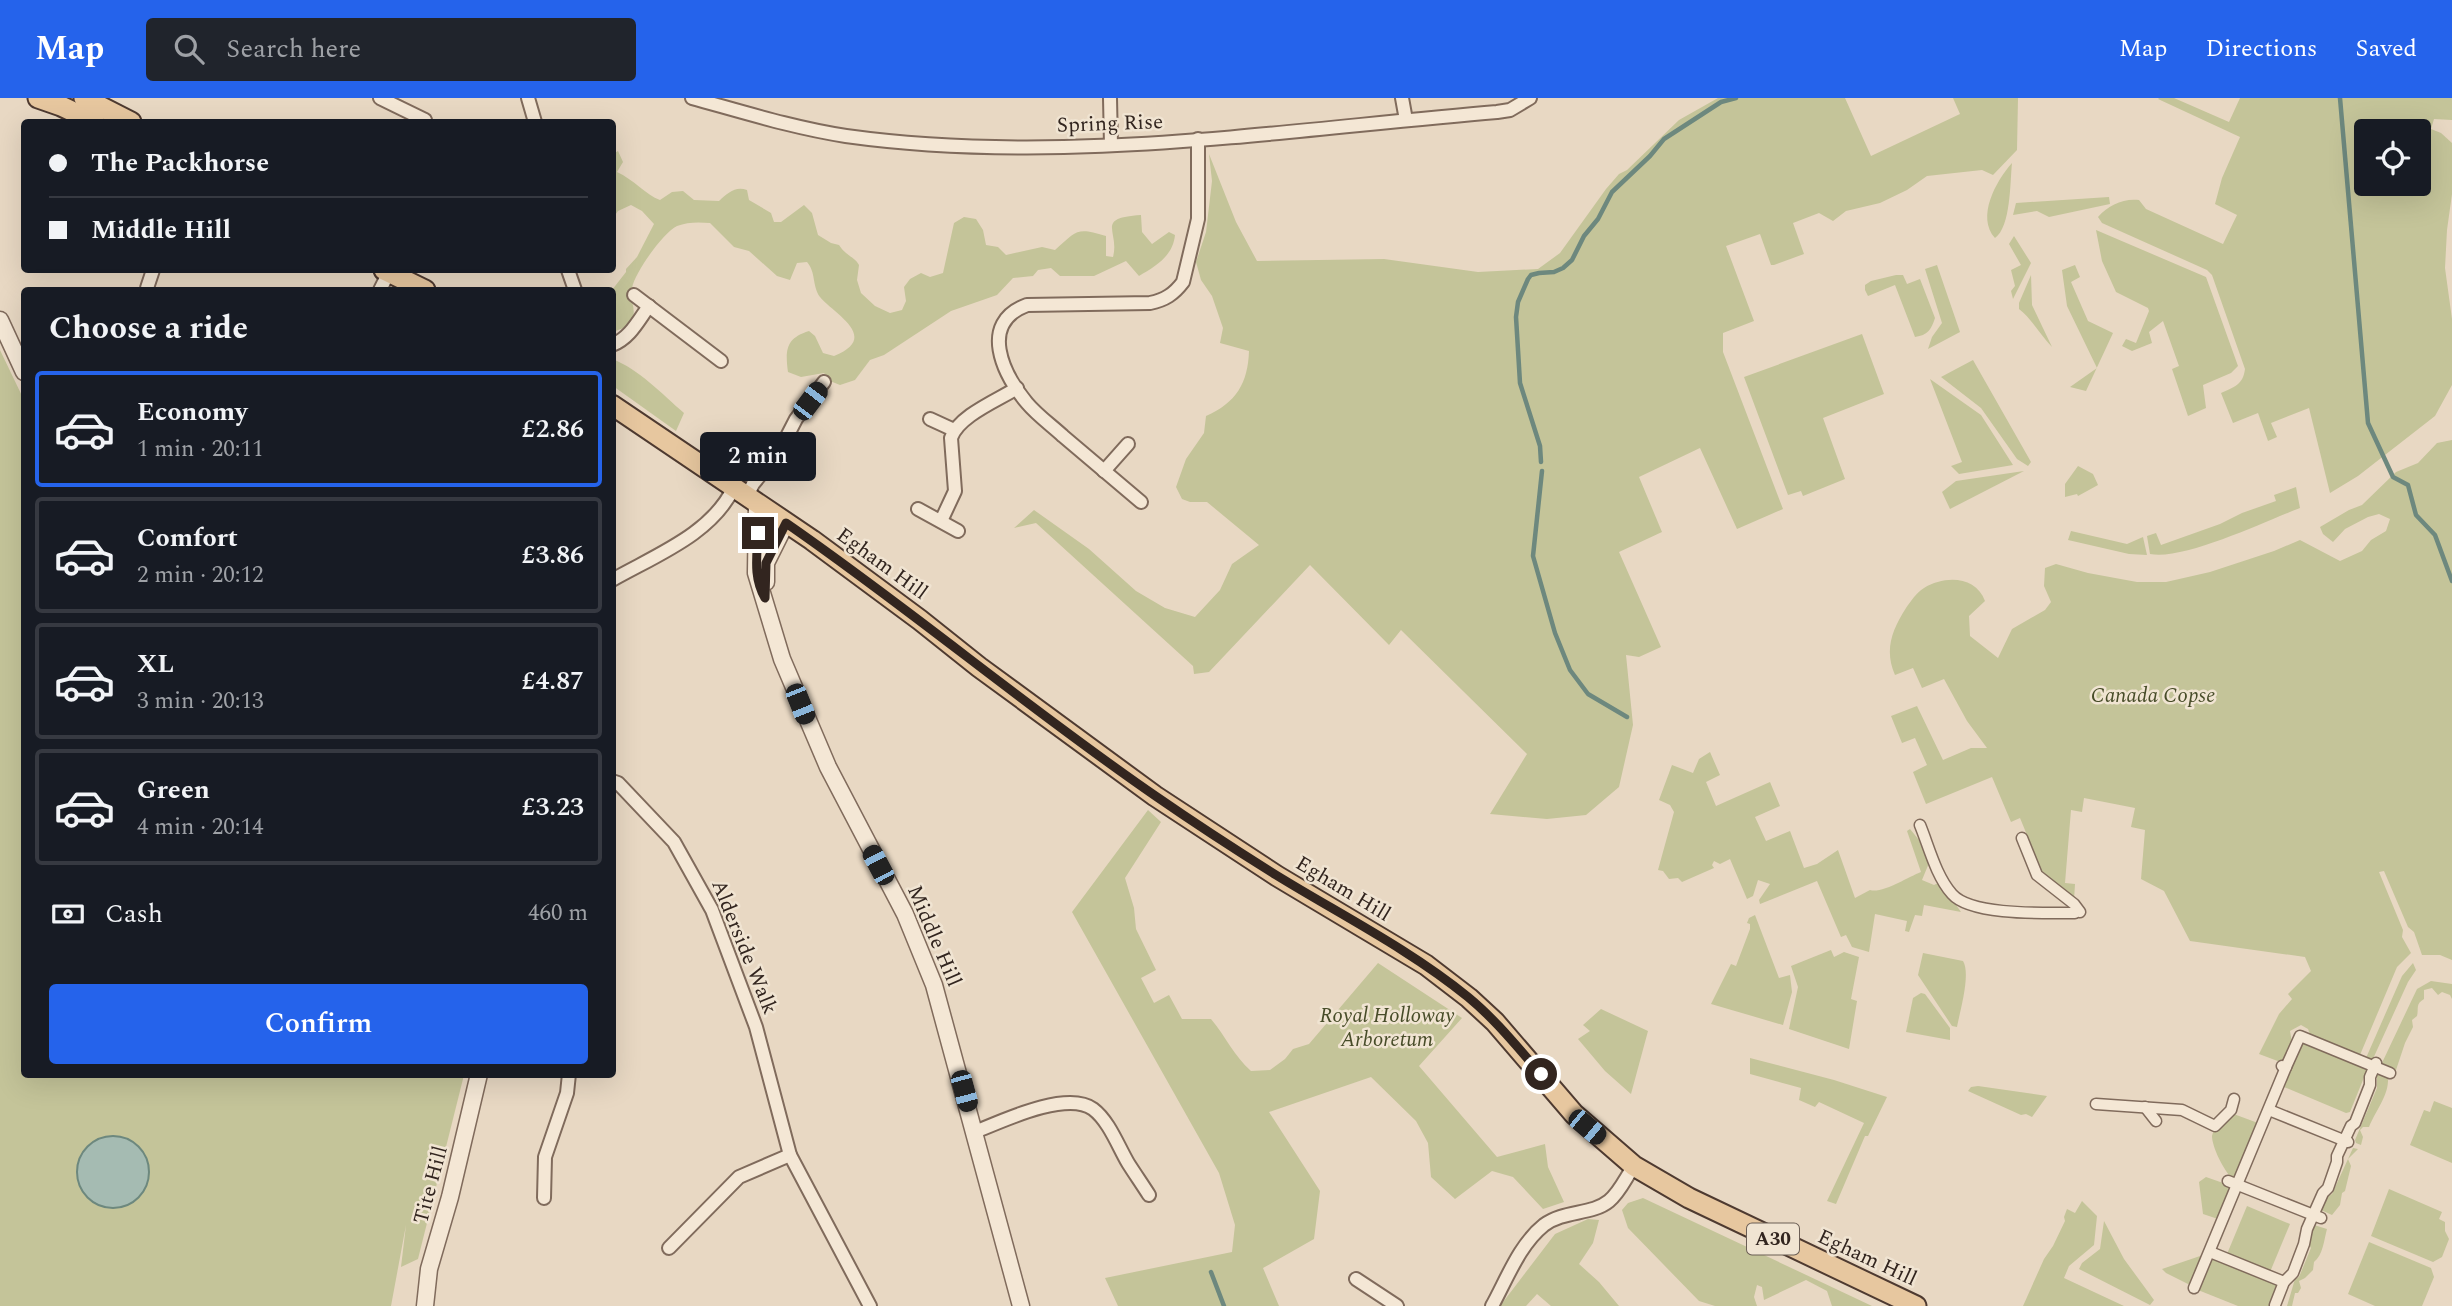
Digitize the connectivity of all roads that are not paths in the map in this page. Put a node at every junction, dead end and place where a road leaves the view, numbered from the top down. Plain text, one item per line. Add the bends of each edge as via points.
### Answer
1 (38, 98) edge
2 (84, 98) edge
3 (380, 98) edge
4 (528, 98) edge
5 (692, 98) edge
6 (1110, 98) edge
7 (1402, 98) edge
8 (1530, 98) edge
9 (89, 119) edge
10 (125, 119) edge
11 (423, 119) edge
12 (533, 119) edge
13 (1406, 120) junction
14 (1198, 139) junction
15 (1111, 145) junction
16 (391, 273) edge
17 (419, 287) edge
18 (634, 295) dead end
19 (649, 306) junction
20 (0, 320) edge
21 (616, 343) edge
22 (721, 361) dead end
23 (21, 366) edge
24 (824, 382) dead end
25 (1017, 388) junction
26 (616, 408) edge
27 (930, 419) dead end
28 (954, 430) junction
29 (1128, 443) dead end
30 (1104, 471) junction
31 (746, 495) junction
32 (1141, 502) dead end
33 (918, 509) dead end
34 (940, 522) junction
35 (786, 523) junction
36 (958, 531) dead end
37 (616, 578) edge
38 (765, 598) junction
39 (616, 782) edge
40 (1920, 825) dead end
41 (2022, 838) dead end
42 (2375, 1065) junction
43 (2390, 1073) dead end
44 (479, 1078) edge
45 (569, 1078) edge
46 (2234, 1099) dead end
47 (2096, 1104) dead end
48 (2145, 1107) junction
49 (2269, 1110) junction
50 (2156, 1121) dead end
51 (975, 1132) junction
52 (2346, 1142) junction
53 (790, 1155) junction
54 (1634, 1166) junction
55 (2233, 1183) junction
56 (1149, 1195) dead end
57 (544, 1198) dead end
58 (2317, 1217) junction
59 (669, 1248) dead end
60 (2210, 1252) junction
61 (1356, 1279) dead end
62 (2284, 1282) junction
63 (2194, 1288) dead end
64 (2275, 1305) edge
65 (425, 1306) edge
66 (870, 1306) edge
67 (1021, 1306) edge
68 (1397, 1306) edge
69 (1492, 1306) edge
70 (1916, 1306) edge

1 - 9 main road
2 - 10 main road
3 - 11 street
4 - 12 street
5 - 15 street, Spring Rise via 806,129 859,137 950,146
6 - 15 street
7 - 13 street
8 - 13 street, Spring Rise via 1510,110
13 - 14 street, Spring Rise
14 - 15 street, Spring Rise
14 - 25 street via 1198,219 1183,282 1171,295 1150,303 1027,305 1012,312 998,339
16 - 17 main road
18 - 19 street
19 - 21 street via 630,334
19 - 22 street
20 - 23 street
24 - 31 street
25 - 28 street
25 - 30 street via 1040,416
26 - 31 main road, Egham Hill / A30
27 - 28 street
28 - 34 street via 955,491
29 - 30 street
30 - 32 street
31 - 35 main road, Egham Hill / A30
31 - 37 street via 729,498 700,530
31 - 38 street, Middle Hill via 756,573
33 - 34 street
34 - 36 street
35 - 38 street, Middle Hill via 766,563
35 - 54 main road, Egham Hill / A30 via 1155,796 1426,965 1495,1022 1581,1121
38 - 51 street, Middle Hill via 782,659 814,735 922,953
39 - 53 street, Alderside Walk via 674,842 712,910 756,1027
40 - 41 street via 1950,891 1963,903 2013,913 2078,913 2074,904 2037,874
42 - 43 street
42 - 49 street via 2300,1036
42 - 52 street
44 - 65 street, Tite Hill via 429,1269
45 - 57 street via 545,1157
46 - 48 street via 2231,1110 2204,1124 2182,1110
47 - 48 street
48 - 50 street
49 - 52 street
49 - 55 street
51 - 56 street via 1040,1108 1081,1103 1094,1110 1107,1127
51 - 67 street, Middle Hill
52 - 58 street
53 - 59 street via 739,1177
53 - 66 street, Alderside Walk
54 - 69 street via 1608,1202 1565,1214 1534,1235
54 - 70 main road, Egham Hill / A30
55 - 58 street
55 - 60 street
58 - 62 street
60 - 62 street
60 - 63 street
61 - 68 street
62 - 64 street

